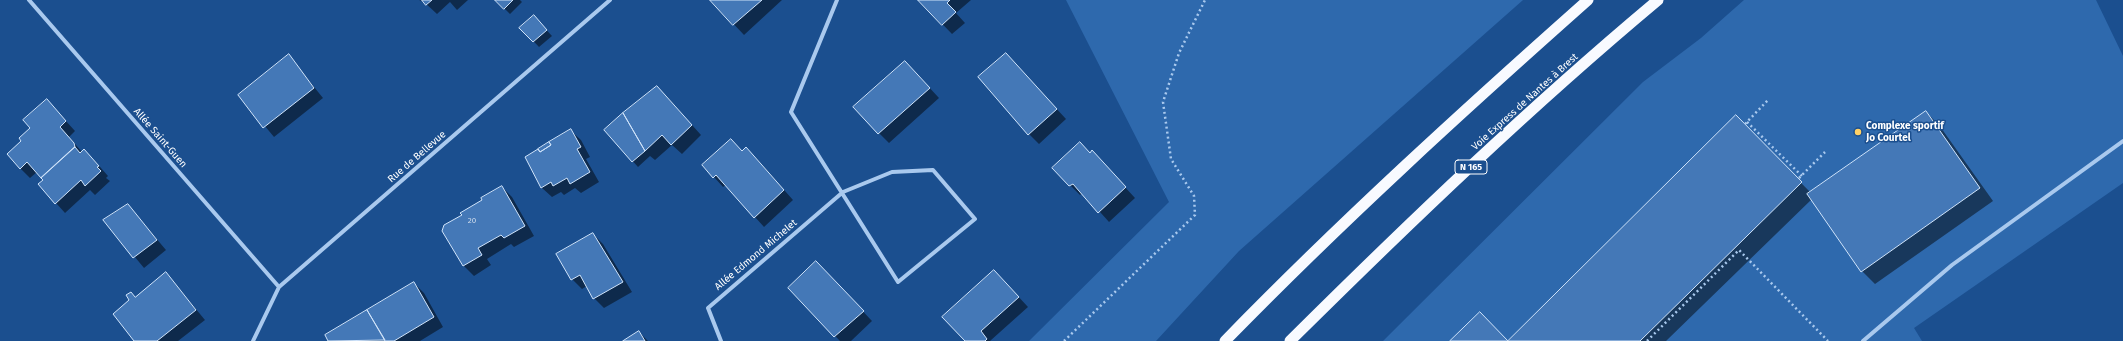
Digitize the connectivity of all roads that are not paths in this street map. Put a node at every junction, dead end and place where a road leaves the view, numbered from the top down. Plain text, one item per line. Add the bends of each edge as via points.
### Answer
1 (28, 0) edge
2 (610, 0) edge
3 (837, 0) edge
4 (1588, 0) edge
5 (1658, 0) edge
6 (2123, 141) edge
7 (843, 192) junction
8 (279, 287) junction
9 (253, 341) edge
10 (721, 341) edge
11 (1225, 341) edge
12 (1290, 341) edge
13 (1862, 341) edge

1 - 8 street, Allée Saint-Guen
2 - 8 street, Rue de Bellevue
3 - 7 street, Allée Edmond Michelet via 791,112
4 - 11 highway via 1399,172
5 - 12 highway, Voie Express de Nantes à Brest / N 165 via 1510,131 1375,257
6 - 13 street via 1952,265
7 - 7 street, Allée Edmond Michelet via 892,172 933,170 975,219 898,282
7 - 10 street, Allée Edmond Michelet via 708,308
8 - 9 street, Rue de Bellevue

